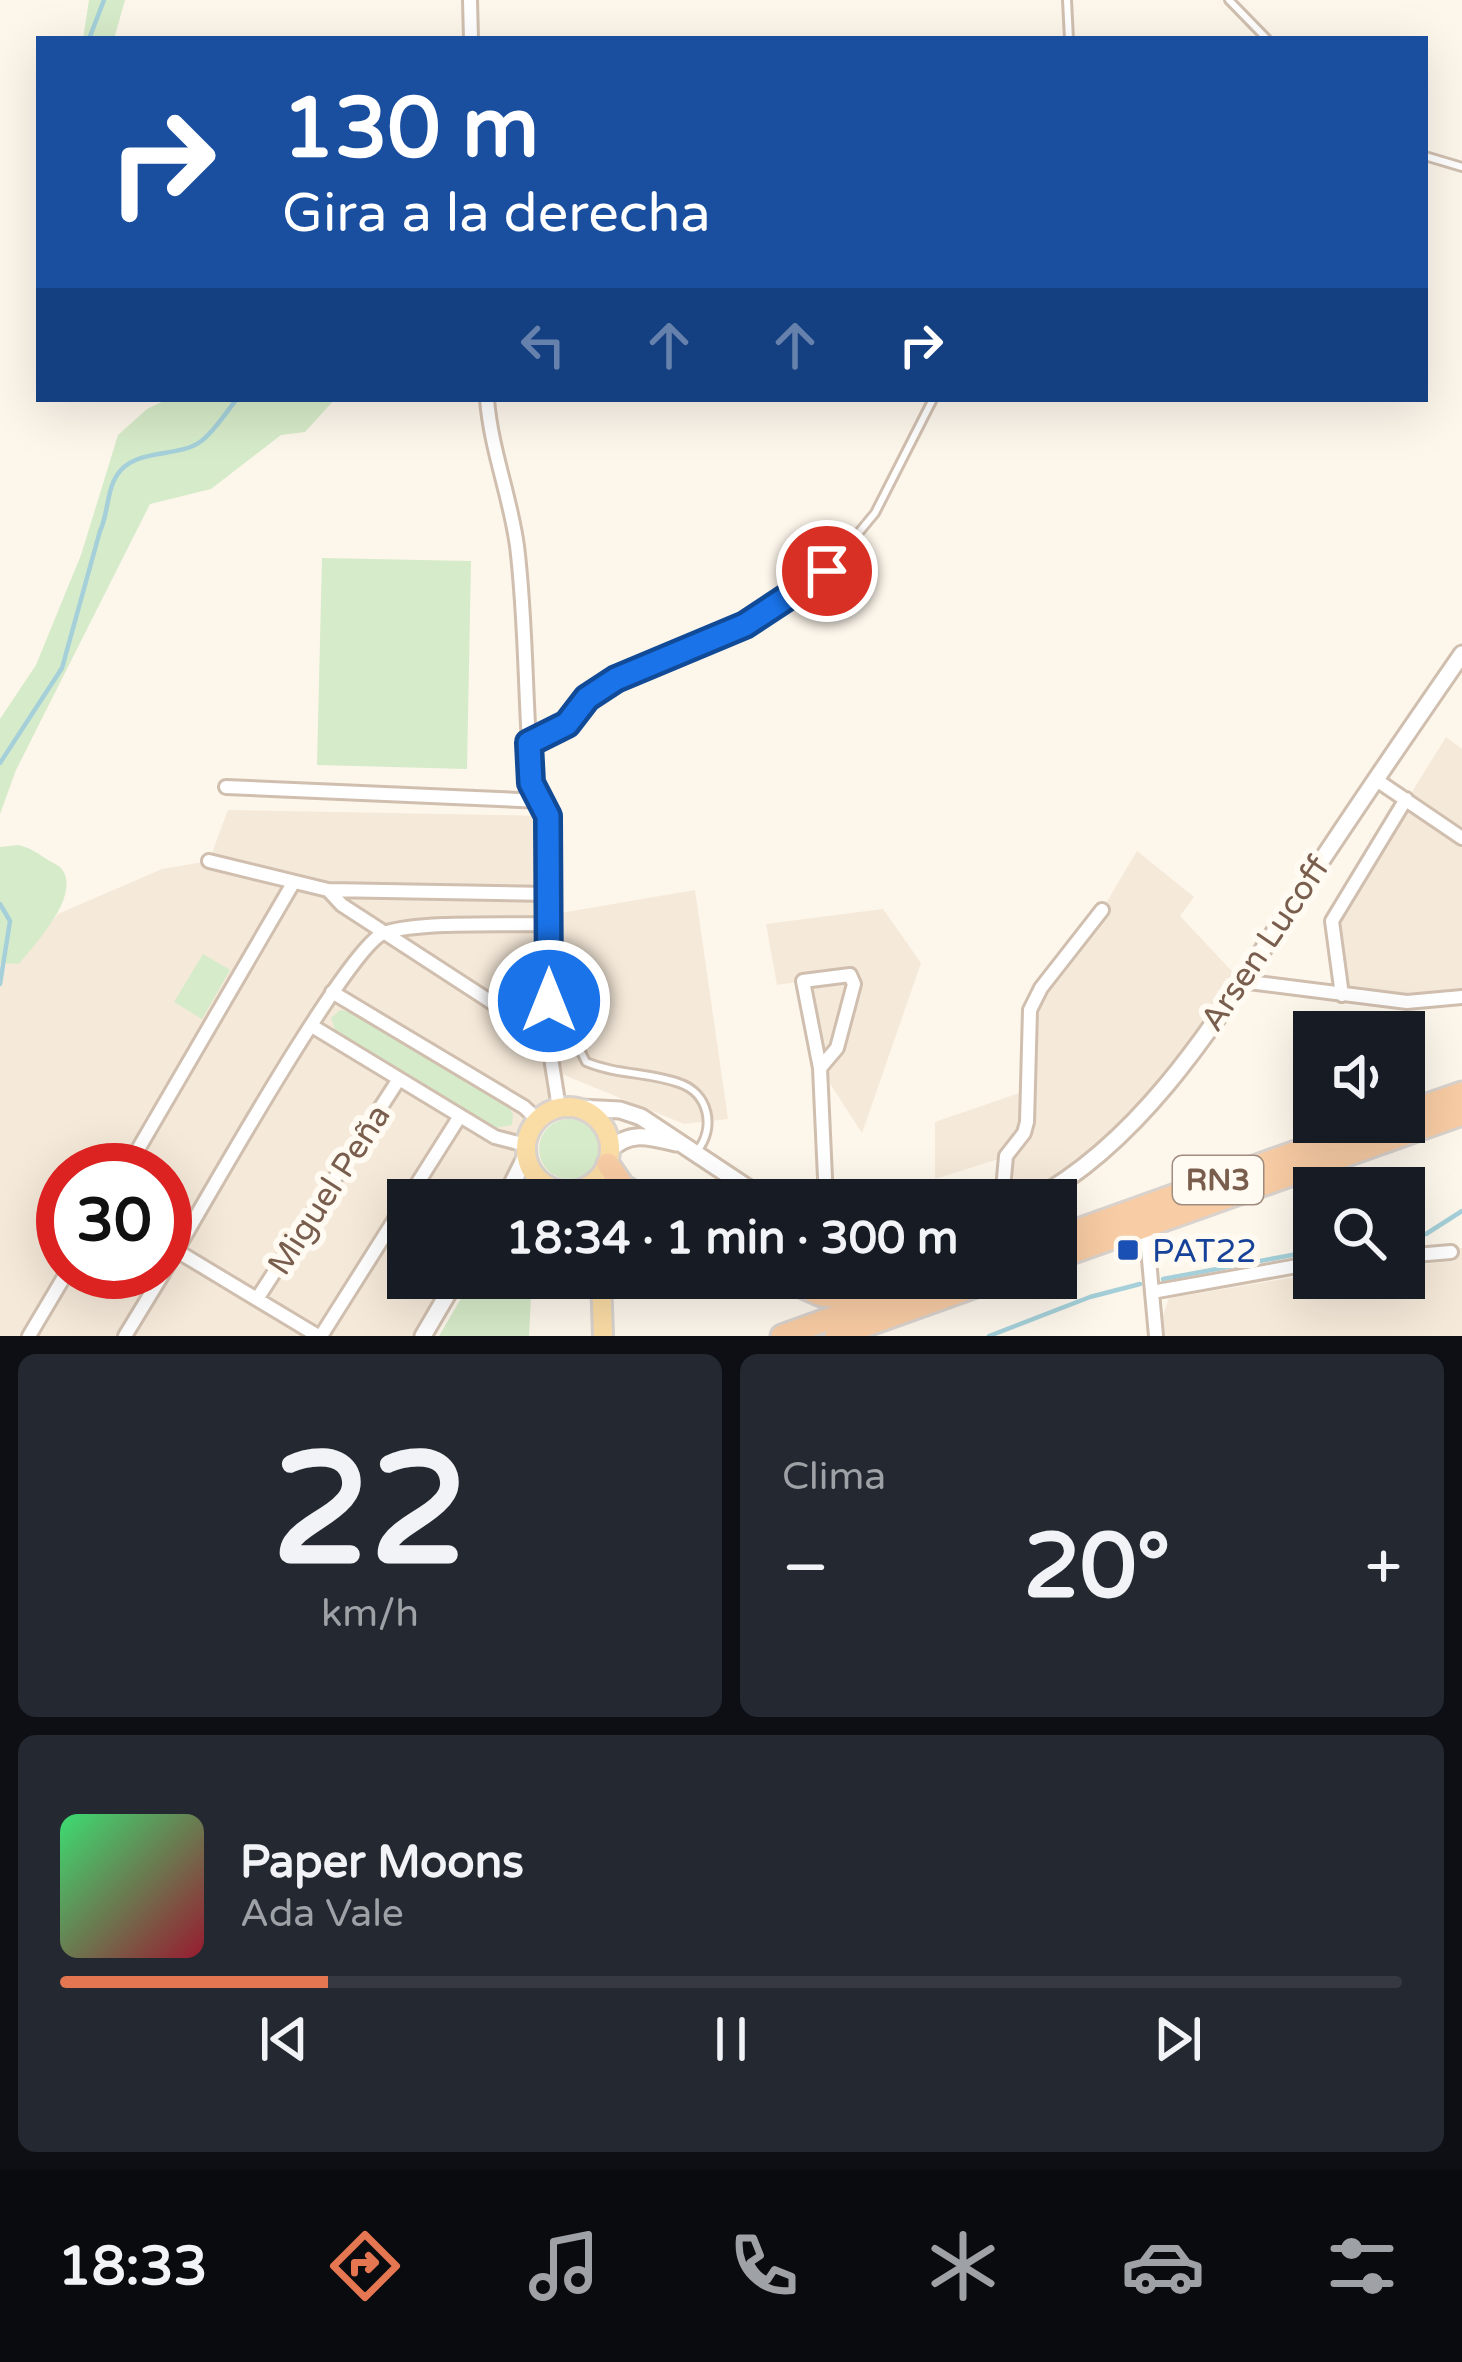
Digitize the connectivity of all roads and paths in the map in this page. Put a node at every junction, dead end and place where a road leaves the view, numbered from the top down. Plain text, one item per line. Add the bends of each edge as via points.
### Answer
1 (470, 0) edge
2 (1067, 0) edge
3 (1228, 0) edge
4 (471, 36) edge
5 (1069, 36) edge
6 (1264, 36) edge
7 (1428, 157) edge
8 (1462, 167) edge
9 (487, 402) edge
10 (931, 402) edge
11 (1462, 653) edge
12 (529, 743) junction
13 (1375, 779) junction
14 (226, 787) dead end
15 (1406, 799) junction
16 (542, 801) junction
17 (1462, 838) edge
18 (209, 862) dead end
19 (292, 885) junction
20 (328, 890) junction
21 (548, 894) junction
22 (1102, 910) dead end
23 (549, 924) junction
24 (384, 933) junction
25 (1241, 981) junction
26 (332, 992) junction
27 (1342, 995) junction
28 (1462, 997) edge
29 (312, 1026) junction
30 (548, 1039) junction
31 (820, 1068) junction
32 (399, 1078) junction
33 (1462, 1093) edge
34 (1425, 1106) edge
35 (569, 1108) junction
36 (1462, 1114) edge
37 (460, 1116) junction
38 (538, 1120) junction
39 (142, 1143) edge
40 (1321, 1143) edge
41 (526, 1149) junction
42 (693, 1149) junction
43 (608, 1161) junction
44 (513, 1179) edge
45 (540, 1179) edge
46 (592, 1179) edge
47 (605, 1179) edge
48 (619, 1179) edge
49 (736, 1179) edge
50 (825, 1179) edge
51 (1004, 1179) edge
52 (1068, 1179) edge
53 (192, 1225) edge
54 (1146, 1227) junction
55 (1077, 1230) edge
56 (1077, 1251) edge
57 (1451, 1252) dead end
58 (1425, 1254) edge
59 (192, 1256) edge
60 (1293, 1267) edge
61 (1152, 1292) junction
62 (51, 1299) edge
63 (147, 1299) edge
64 (445, 1299) edge
65 (602, 1299) edge
66 (885, 1299) edge
67 (917, 1299) edge
68 (924, 1299) edge
69 (257, 1300) junction
70 (29, 1336) edge
71 (125, 1336) edge
72 (320, 1336) edge
73 (423, 1336) edge
74 (604, 1336) edge
75 (782, 1336) edge
76 (836, 1336) edge
77 (868, 1336) edge
78 (1156, 1336) edge

1 - 4 street
2 - 5 lane
3 - 6 lane
7 - 8 lane
9 - 12 street via 517,550
10 - 12 lane via 875,513 827,571 745,625 616,679 567,724
11 - 13 street, Arsen Lucoff
12 - 16 street via 527,770
13 - 15 street
13 - 25 street, Arsen Lucoff
14 - 16 street
15 - 17 street
15 - 27 street via 1332,921
16 - 21 street
18 - 19 street
19 - 20 street
19 - 39 street
20 - 21 street
20 - 24 street
21 - 23 street
22 - 51 street via 1030,1010 1027,1123 1006,1156
23 - 24 street
23 - 30 street
24 - 26 street
24 - 30 street
25 - 27 street
25 - 52 street, Arsen Lucoff via 1150,1105
26 - 29 street
26 - 38 street
27 - 28 street
29 - 32 street
29 - 53 street
30 - 35 street
30 - 42 lane via 608,1071 694,1091 709,1128
31 - 31 street via 836,1048 850,975 803,981
31 - 50 street
32 - 37 street
32 - 69 street, Miguel Peña
33 - 34 highway
35 - 38 main road
35 - 42 street via 620,1110
35 - 43 main road via 602,1124
36 - 54 highway, RN3
37 - 41 street
37 - 72 street
38 - 41 main road
40 - 55 highway, RN3
41 - 44 street
41 - 45 main road
42 - 43 street via 638,1136 623,1140
42 - 49 street
43 - 46 main road
43 - 47 main road
43 - 48 highway
54 - 56 highway, RN3
54 - 61 street
57 - 58 street
59 - 69 street
60 - 61 street
61 - 78 street
62 - 70 street
63 - 71 street
64 - 73 street
65 - 74 main road
66 - 75 highway
67 - 76 highway
68 - 77 highway
69 - 72 street

